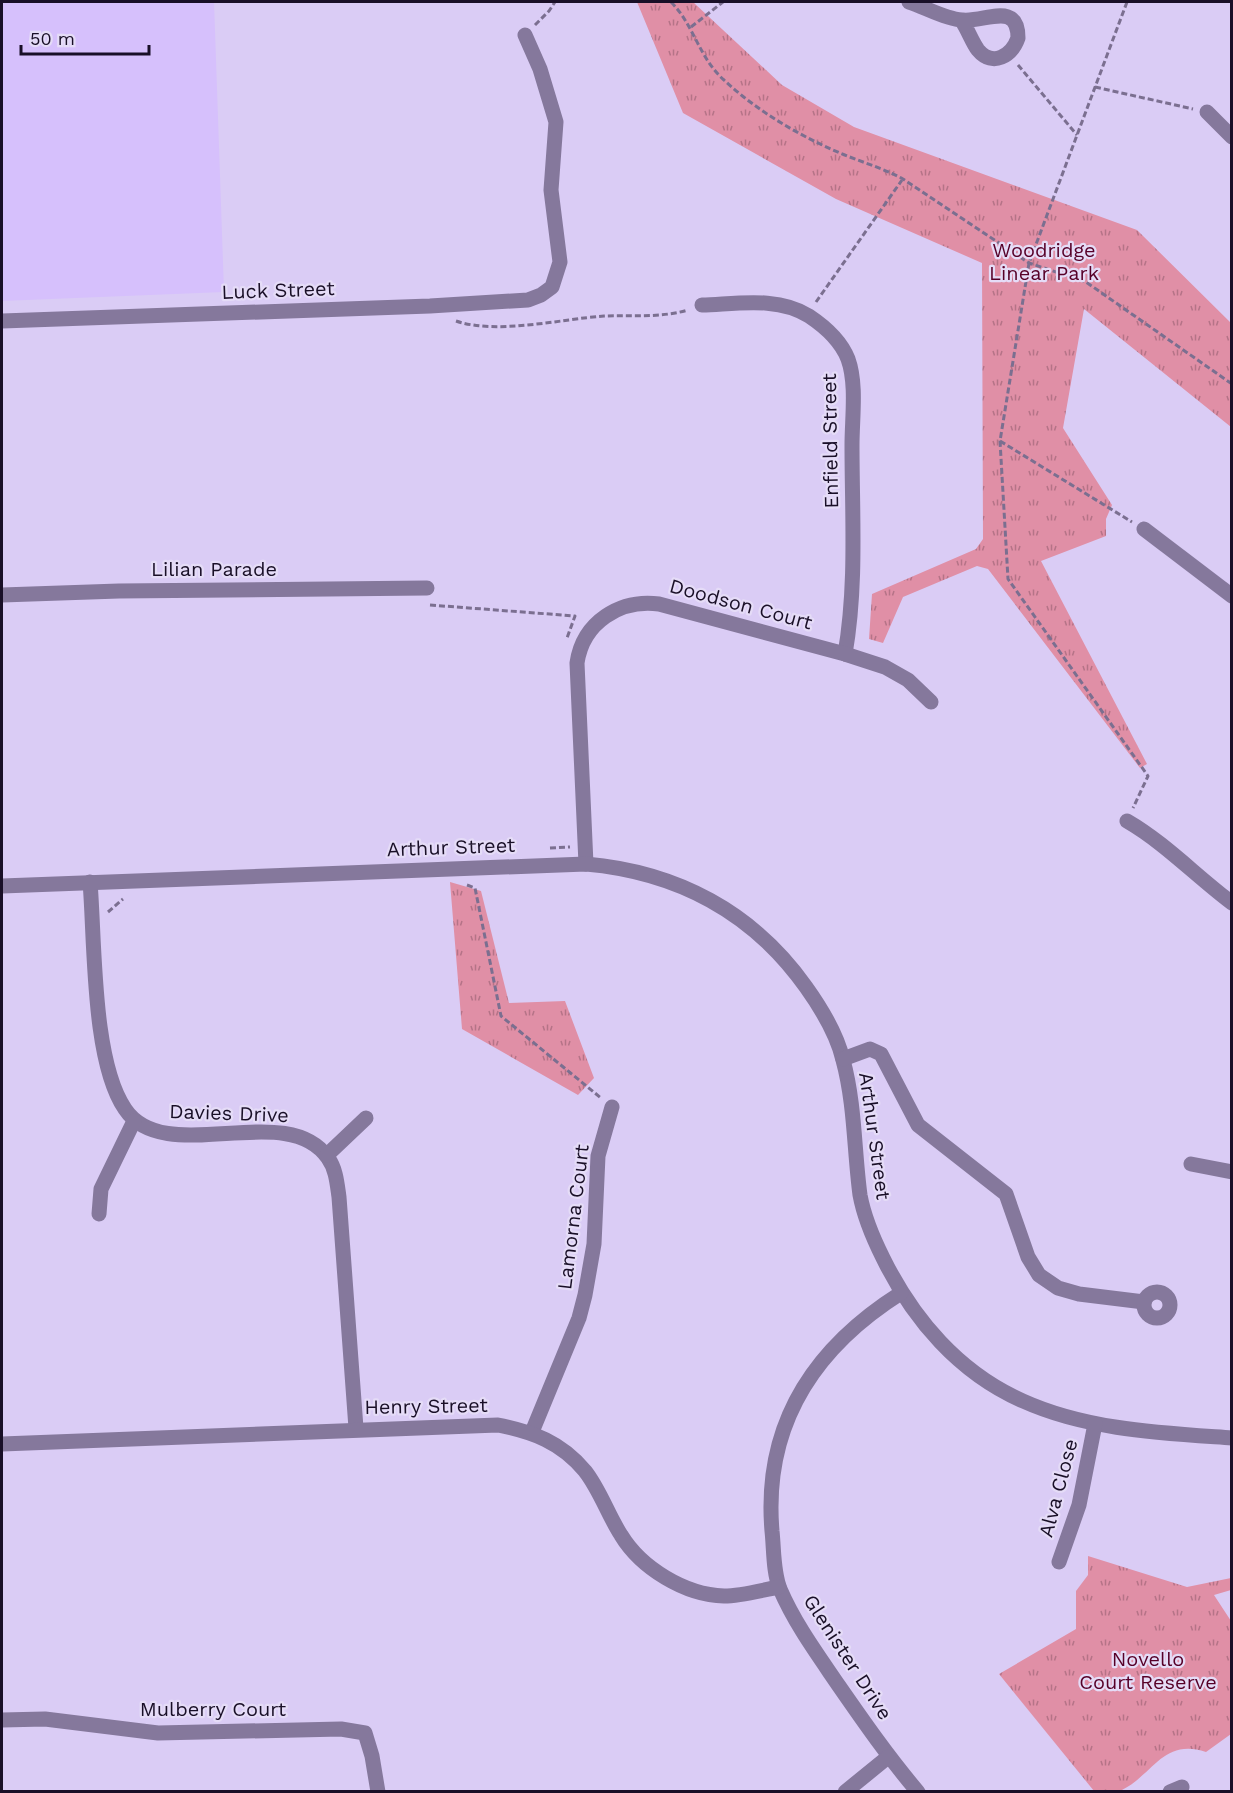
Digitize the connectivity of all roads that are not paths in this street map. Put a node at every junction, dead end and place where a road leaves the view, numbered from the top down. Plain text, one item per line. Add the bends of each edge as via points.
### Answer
1 (909, 2) edge
2 (962, 21) junction
3 (525, 35) road end
4 (1207, 112) road end
5 (1232, 137) edge
6 (702, 306) dead end
7 (2, 321) edge
8 (1144, 529) road end
9 (427, 588) dead end
10 (2, 595) edge
11 (1232, 596) edge
12 (845, 654) junction
13 (931, 702) dead end
14 (1127, 821) road end
15 (586, 864) junction
16 (90, 882) junction
17 (2, 886) edge
18 (1232, 903) edge
19 (843, 1059) junction
20 (612, 1107) road end
21 (366, 1118) dead end
22 (134, 1121) junction
23 (327, 1155) junction
24 (1191, 1164) dead end
25 (1232, 1172) edge
26 (99, 1214) dead end
27 (901, 1293) junction
28 (1144, 1302) dead end
29 (1095, 1424) junction
30 (356, 1428) junction
31 (532, 1432) junction
32 (1232, 1438) edge
33 (2, 1444) edge
34 (1059, 1562) dead end
35 (779, 1587) junction
36 (2, 1720) edge
37 (888, 1757) junction
38 (378, 1791) edge
39 (845, 1791) edge
40 (918, 1791) edge

1 - 2 street
2 - 2 street via 1001,13 1011,16 1018,38 1008,54 997,59 986,56 978,50
3 - 7 street, Luck Street via 556,122 551,190 560,262 552,287 541,295 528,300 441,305
4 - 5 street
6 - 12 street, Enfield Street via 767,304 795,309 832,336 848,358 852,396 853,593
8 - 11 street
9 - 10 street, Lilian Parade
12 - 13 street, Doodson Court via 896,672
12 - 15 street, Doodson Court via 650,603 627,605 600,620 582,642 577,663
14 - 18 street via 1152,835
15 - 16 street, Arthur Street
15 - 19 street, Arthur Street via 617,866 687,886 746,922 797,974 816,1001
16 - 17 street, Arthur Street
16 - 22 street via 106,1067 117,1097
19 - 27 street, Arthur Street via 855,1126 860,1196 869,1229
19 - 28 street via 870,1050 881,1054 918,1125 1006,1194 1028,1257 1039,1275 1078,1294
20 - 31 street, Lamorna Court via 598,1156 594,1244 585,1295
21 - 23 street
22 - 23 street, Davies Drive via 178,1134 287,1134 311,1142
22 - 26 street via 101,1189
23 - 30 street via 339,1197
24 - 25 street
27 - 29 street, Arthur Street via 923,1324 983,1378 1020,1400
27 - 35 street, Glenister Drive via 868,1315 831,1348 802,1386 784,1425 774,1471 771,1520
29 - 32 street, Arthur Street
29 - 34 street, Alva Close via 1080,1505
30 - 31 street, Henry Street via 498,1425
30 - 33 street, Henry Street
31 - 35 street, Henry Street via 558,1446 585,1471 622,1537 645,1563 670,1580 724,1596
35 - 37 street, Glenister Drive via 812,1647
36 - 38 street, Mulberry Court via 45,1719 158,1733 341,1729 365,1733
37 - 39 street
37 - 40 street, Glenister Drive

